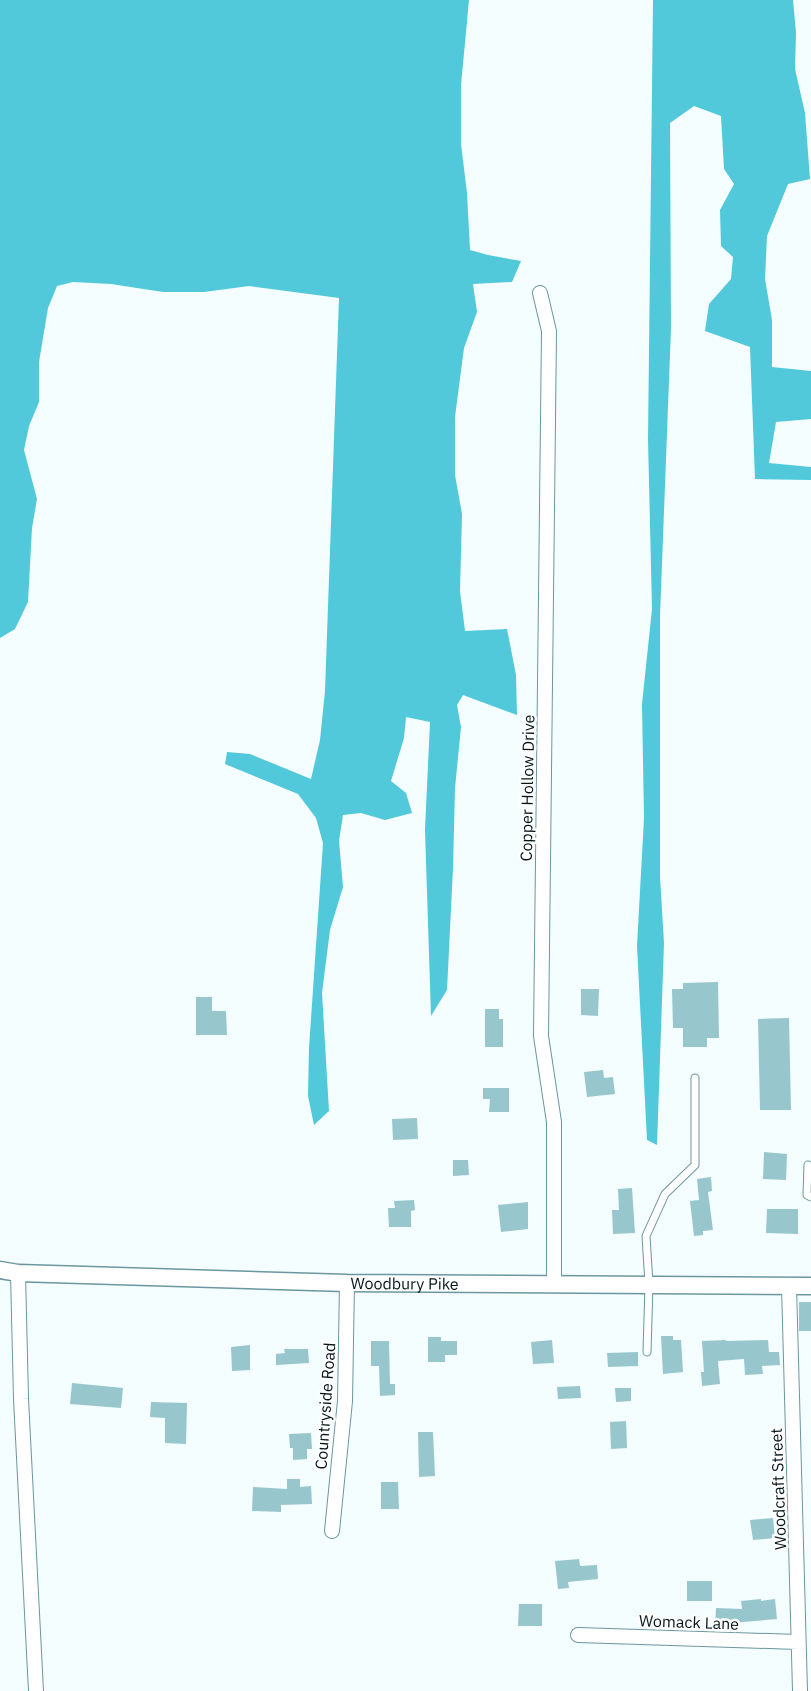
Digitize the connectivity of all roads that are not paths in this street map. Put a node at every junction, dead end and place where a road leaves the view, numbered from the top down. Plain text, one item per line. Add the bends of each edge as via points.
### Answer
1 (540, 293) dead end
2 (694, 1078) dead end
3 (808, 1165) dead end
4 (811, 1197) edge
5 (0, 1270) edge
6 (18, 1273) junction
7 (348, 1283) junction
8 (554, 1283) junction
9 (649, 1284) junction
10 (789, 1286) junction
11 (811, 1286) edge
12 (647, 1352) dead end
13 (332, 1531) dead end
14 (578, 1635) dead end
15 (798, 1642) junction
16 (36, 1691) edge
17 (800, 1691) edge

1 - 8 street, Copper Hollow Drive via 549,331 541,1036 554,1122
2 - 9 lane via 695,1165 665,1194 646,1236
3 - 4 lane via 807,1195
5 - 6 street, Woodbury Pike
6 - 7 street, Woodbury Pike
6 - 16 street
7 - 8 street, Woodbury Pike
7 - 13 street, Countryside Road via 345,1401
8 - 9 street, Woodbury Pike
9 - 10 street, Woodbury Pike
9 - 12 lane
10 - 11 street, Woodbury Pike
10 - 15 street, Woodcraft Street
14 - 15 street, Womack Lane
15 - 17 street, Woodcraft Street

